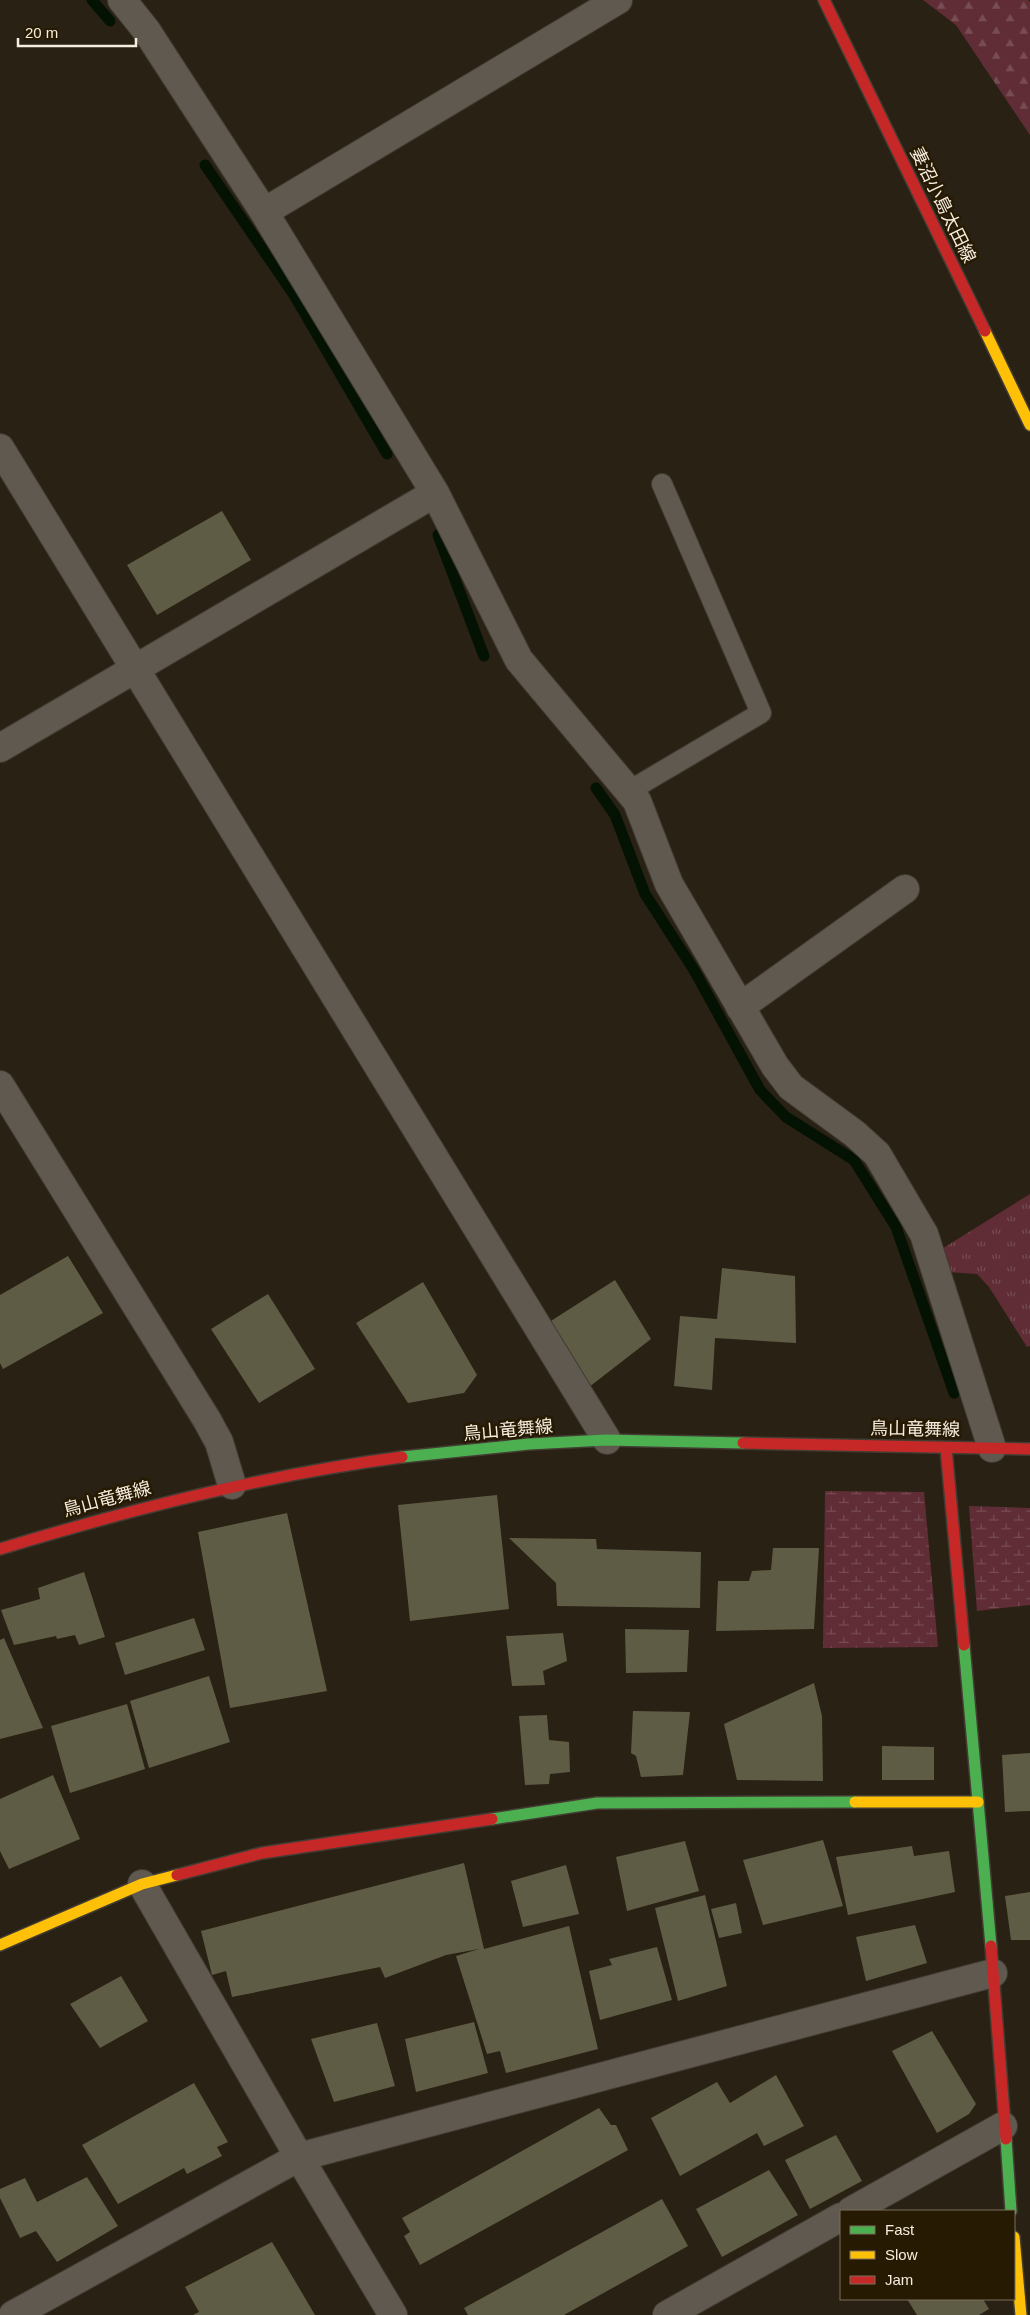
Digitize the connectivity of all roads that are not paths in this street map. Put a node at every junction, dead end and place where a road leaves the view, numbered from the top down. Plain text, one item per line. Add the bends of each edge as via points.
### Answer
1 (122, 0) edge
2 (618, 0) edge
3 (824, 0) edge
4 (264, 212) junction
5 (1030, 425) edge
6 (0, 448) edge
7 (662, 484) dead end
8 (435, 493) junction
9 (136, 669) junction
10 (0, 748) edge
11 (629, 791) junction
12 (905, 889) dead end
13 (740, 1007) junction
14 (1, 1087) edge
15 (607, 1440) junction
16 (946, 1448) junction
17 (992, 1448) junction
18 (1030, 1449) edge
19 (232, 1485) junction
20 (0, 1548) edge
21 (978, 1802) junction
22 (142, 1884) junction
23 (0, 1945) edge
24 (994, 1973) junction
25 (1003, 2126) junction
26 (298, 2157) junction
27 (853, 2210) edge
28 (1011, 2210) edge
29 (840, 2218) edge
30 (1015, 2248) edge
31 (13, 2315) edge
32 (393, 2315) edge
33 (667, 2315) edge
34 (1021, 2315) edge

1 - 4 street via 146,30
2 - 4 street
3 - 5 street, 妻沼小島太田線
4 - 8 street
6 - 9 street
7 - 11 lane via 761,713
8 - 9 street
8 - 11 street via 519,660
9 - 10 street
9 - 15 street
11 - 13 street via 637,801 668,884
12 - 13 street
13 - 17 street via 775,1066 791,1086 877,1154 924,1234
14 - 19 street via 207,1420 219,1442
15 - 16 street, 鳥山竜舞線
15 - 19 street, 鳥山竜舞線 via 491,1447
16 - 17 street, 鳥山竜舞線
16 - 21 street
17 - 18 street, 鳥山竜舞線
19 - 20 street, 鳥山竜舞線 via 82,1523
21 - 22 street via 597,1803 262,1853
21 - 24 street
22 - 23 street
22 - 26 street
24 - 25 street
24 - 26 street
25 - 27 street
25 - 28 street
26 - 31 street
26 - 32 street
29 - 33 street
30 - 34 street

